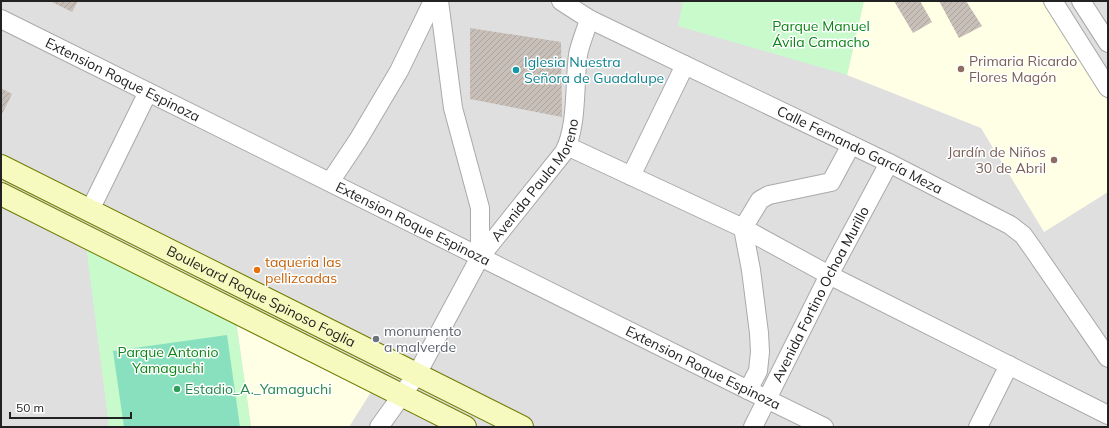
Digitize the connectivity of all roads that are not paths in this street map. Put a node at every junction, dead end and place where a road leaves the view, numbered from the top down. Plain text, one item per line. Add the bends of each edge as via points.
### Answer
1 (433, 1) edge
2 (438, 1) edge
3 (561, 1) edge
4 (1053, 1) edge
5 (1081, 1) edge
6 (1, 19) edge
7 (589, 19) junction
8 (1108, 43) edge
9 (685, 65) junction
10 (1108, 88) edge
11 (148, 92) junction
12 (851, 145) junction
13 (567, 146) junction
14 (889, 163) junction
15 (1, 166) edge
16 (631, 176) junction
17 (330, 182) junction
18 (1, 194) edge
19 (90, 210) junction
20 (743, 228) junction
21 (480, 257) junction
22 (829, 275) junction
23 (1108, 358) edge
24 (1009, 365) junction
25 (417, 374) junction
26 (748, 390) junction
27 (402, 395) junction
28 (767, 399) junction
29 (1108, 415) edge
30 (379, 427) edge
31 (465, 427) edge
32 (522, 427) edge
33 (753, 427) edge
34 (824, 427) edge
35 (978, 427) edge

1 - 17 street via 399,71
2 - 21 street via 453,108 480,208
3 - 7 street, Calle Fernando García Meza
4 - 10 street
5 - 8 street
6 - 11 street, Extension Roque Espinoza
7 - 9 street, Calle Fernando García Meza
7 - 13 street, Avenida Paula Moreno via 579,53 572,130
9 - 12 street, Calle Fernando García Meza
9 - 16 street
11 - 17 street, Extension Roque Espinoza
11 - 19 street
12 - 14 street, Calle Fernando García Meza
12 - 20 street via 831,182 769,195 760,200
13 - 16 street
13 - 21 street, Avenida Paula Moreno
14 - 22 street, Avenida Fortino Ochoa Murillo
14 - 23 street, Calle Fernando García Meza via 1010,225 1023,236
15 - 19 street, Boulevard Roque Spinoso Foglia
16 - 20 street
17 - 21 street, Extension Roque Espinoza
18 - 27 street, Boulevard Roque Spinoso Foglia
19 - 25 street, Boulevard Roque Spinoso Foglia
20 - 22 street
20 - 26 street via 751,270 760,352 758,371
21 - 25 street, Avenida Paula Moreno
21 - 26 street, Extension Roque Espinoza
22 - 24 street
22 - 28 street, Avenida Fortino Ochoa Murillo
24 - 29 street
24 - 35 street
25 - 27 street, Avenida Paula Moreno
25 - 32 street, Boulevard Roque Spinoso Foglia
26 - 28 street, Extension Roque Espinoza
27 - 30 street, Avenida Paula Moreno
27 - 31 street, Boulevard Roque Spinoso Foglia
28 - 33 street, Avenida Fortino Ochoa Murillo
28 - 34 street, Extension Roque Espinoza

